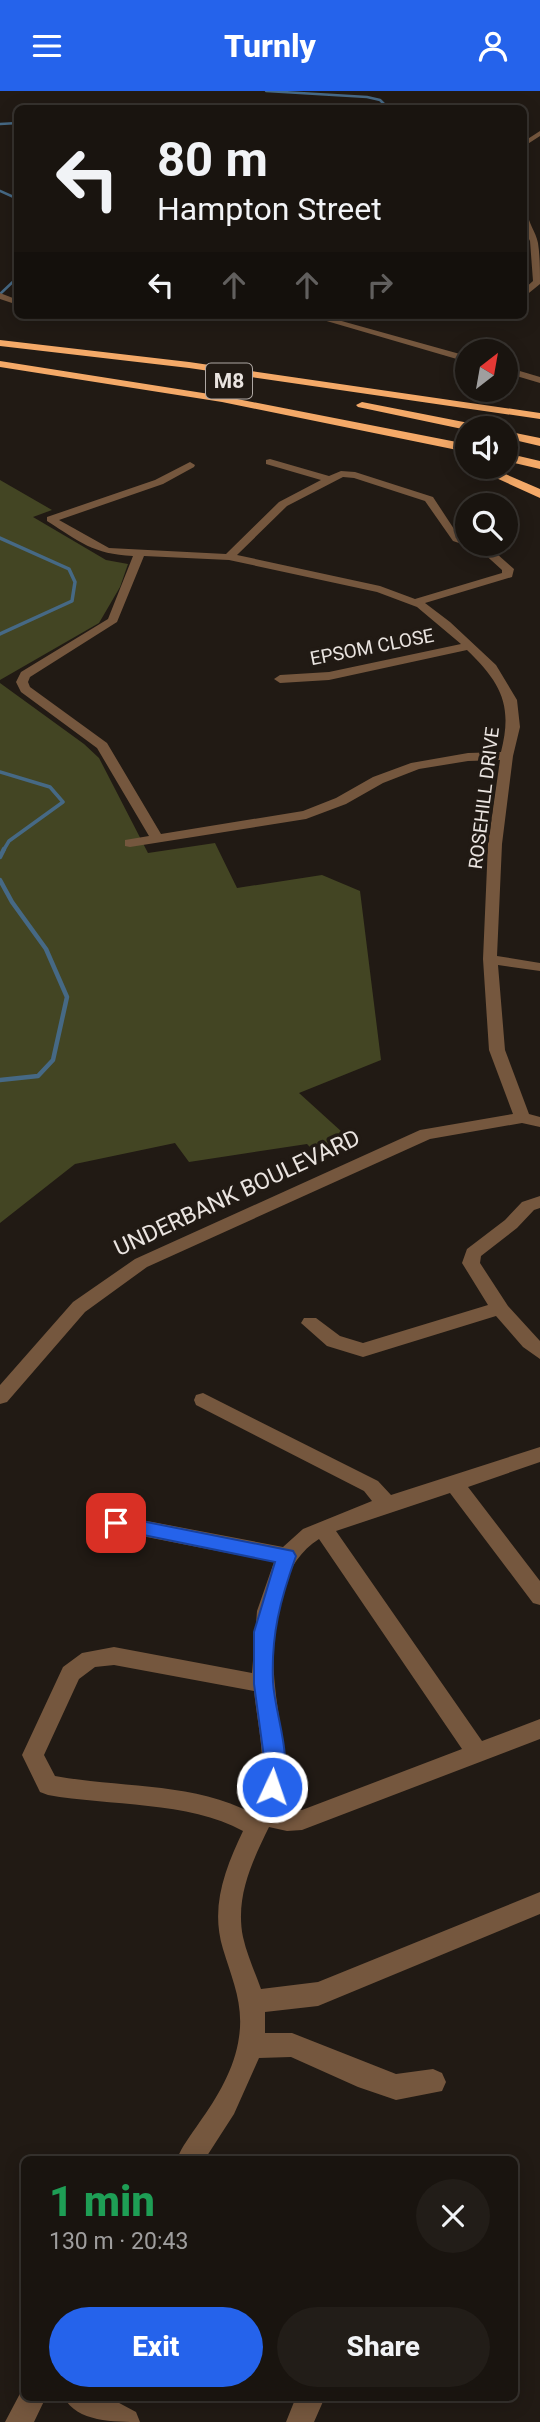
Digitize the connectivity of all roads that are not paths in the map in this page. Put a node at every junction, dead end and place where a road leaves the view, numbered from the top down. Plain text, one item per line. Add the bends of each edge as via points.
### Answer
1 (527, 227) edge
2 (527, 294) edge
3 (324, 319) edge
4 (0, 344) edge
5 (455, 356) edge
6 (0, 364) edge
7 (518, 374) edge
8 (540, 380) edge
9 (167, 390) junction
10 (325, 398) dead end
11 (350, 403) dead end
12 (540, 416) edge
13 (455, 424) edge
14 (518, 437) edge
15 (540, 442) edge
16 (455, 445) edge
17 (455, 458) edge
18 (518, 460) edge
19 (270, 463) dead end
20 (190, 465) dead end
21 (540, 465) edge
22 (329, 478) junction
23 (506, 479) edge
24 (540, 494) edge
25 (455, 537) edge
26 (139, 554) junction
27 (493, 556) edge
28 (229, 557) junction
29 (415, 602) junction
30 (470, 646) junction
31 (280, 678) dead end
32 (507, 756) junction
33 (157, 838) junction
34 (130, 843) dead end
35 (490, 959) junction
36 (540, 967) edge
37 (522, 1118) junction
38 (540, 1122) edge
39 (540, 1202) edge
40 (499, 1308) junction
41 (310, 1323) dead end
42 (540, 1352) edge
43 (0, 1397) edge
44 (203, 1401) dead end
45 (540, 1454) edge
46 (454, 1484) junction
47 (387, 1504) junction
48 (116, 1523) dead end
49 (323, 1528) junction
50 (287, 1556) junction
51 (540, 1597) edge
52 (263, 1684) junction
53 (540, 1729) edge
54 (477, 1753) junction
55 (259, 1820) junction
56 (540, 1903) edge
57 (253, 2002) junction
58 (252, 2046) junction
59 (433, 2082) dead end
60 (192, 2156) edge
61 (30, 2401) edge
62 (86, 2401) edge
63 (309, 2401) edge
64 (19, 2422) edge
65 (126, 2422) edge
66 (300, 2422) edge

1 - 2 street via 534,241 537,282
3 - 5 street
4 - 10 highway, M8
4 - 12 highway via 189,365
6 - 9 highway, M8
7 - 8 street
9 - 16 highway, M8
9 - 17 highway via 328,424
11 - 13 highway
14 - 15 highway
18 - 21 highway
19 - 22 street
20 - 26 street, ROSEHILL DRIVE via 159,482 51,519 94,546
22 - 25 street via 355,475 429,499
22 - 28 street via 283,505
23 - 24 highway
26 - 28 street, ROSEHILL DRIVE
26 - 33 street via 107,627 25,675 22,682 24,689 102,746
27 - 29 street via 509,575
28 - 29 street, ROSEHILL DRIVE via 366,586
29 - 30 street, ROSEHILL DRIVE
30 - 31 street, EPSOM CLOSE via 329,676
30 - 32 street, ROSEHILL DRIVE via 492,668 511,700 514,727
32 - 33 street via 416,766 306,815
32 - 35 street, ROSEHILL DRIVE via 495,843
33 - 34 street
35 - 36 street
35 - 37 street, ROSEHILL DRIVE via 496,1050
37 - 38 street, UNDERBANK BOULEVARD
37 - 43 street, UNDERBANK BOULEVARD via 426,1134 141,1263 79,1307
39 - 40 street via 528,1206 474,1253 471,1263
40 - 41 street via 363,1350 329,1340
40 - 42 street
44 - 47 street via 371,1486
45 - 46 street
46 - 47 street
46 - 51 street
47 - 49 street
48 - 50 street
49 - 50 street
49 - 54 street
50 - 52 street via 264,1632
52 - 55 street via 275,1765
52 - 55 street via 114,1656 90,1659 71,1673 33,1755 48,1785 150,1797
53 - 54 street
54 - 55 street via 302,1820
55 - 57 street via 237,1870 228,1927
56 - 57 street via 318,1994
57 - 58 street
58 - 59 street via 292,2045 396,2087
58 - 60 street
61 - 64 street
62 - 65 street
63 - 66 street

